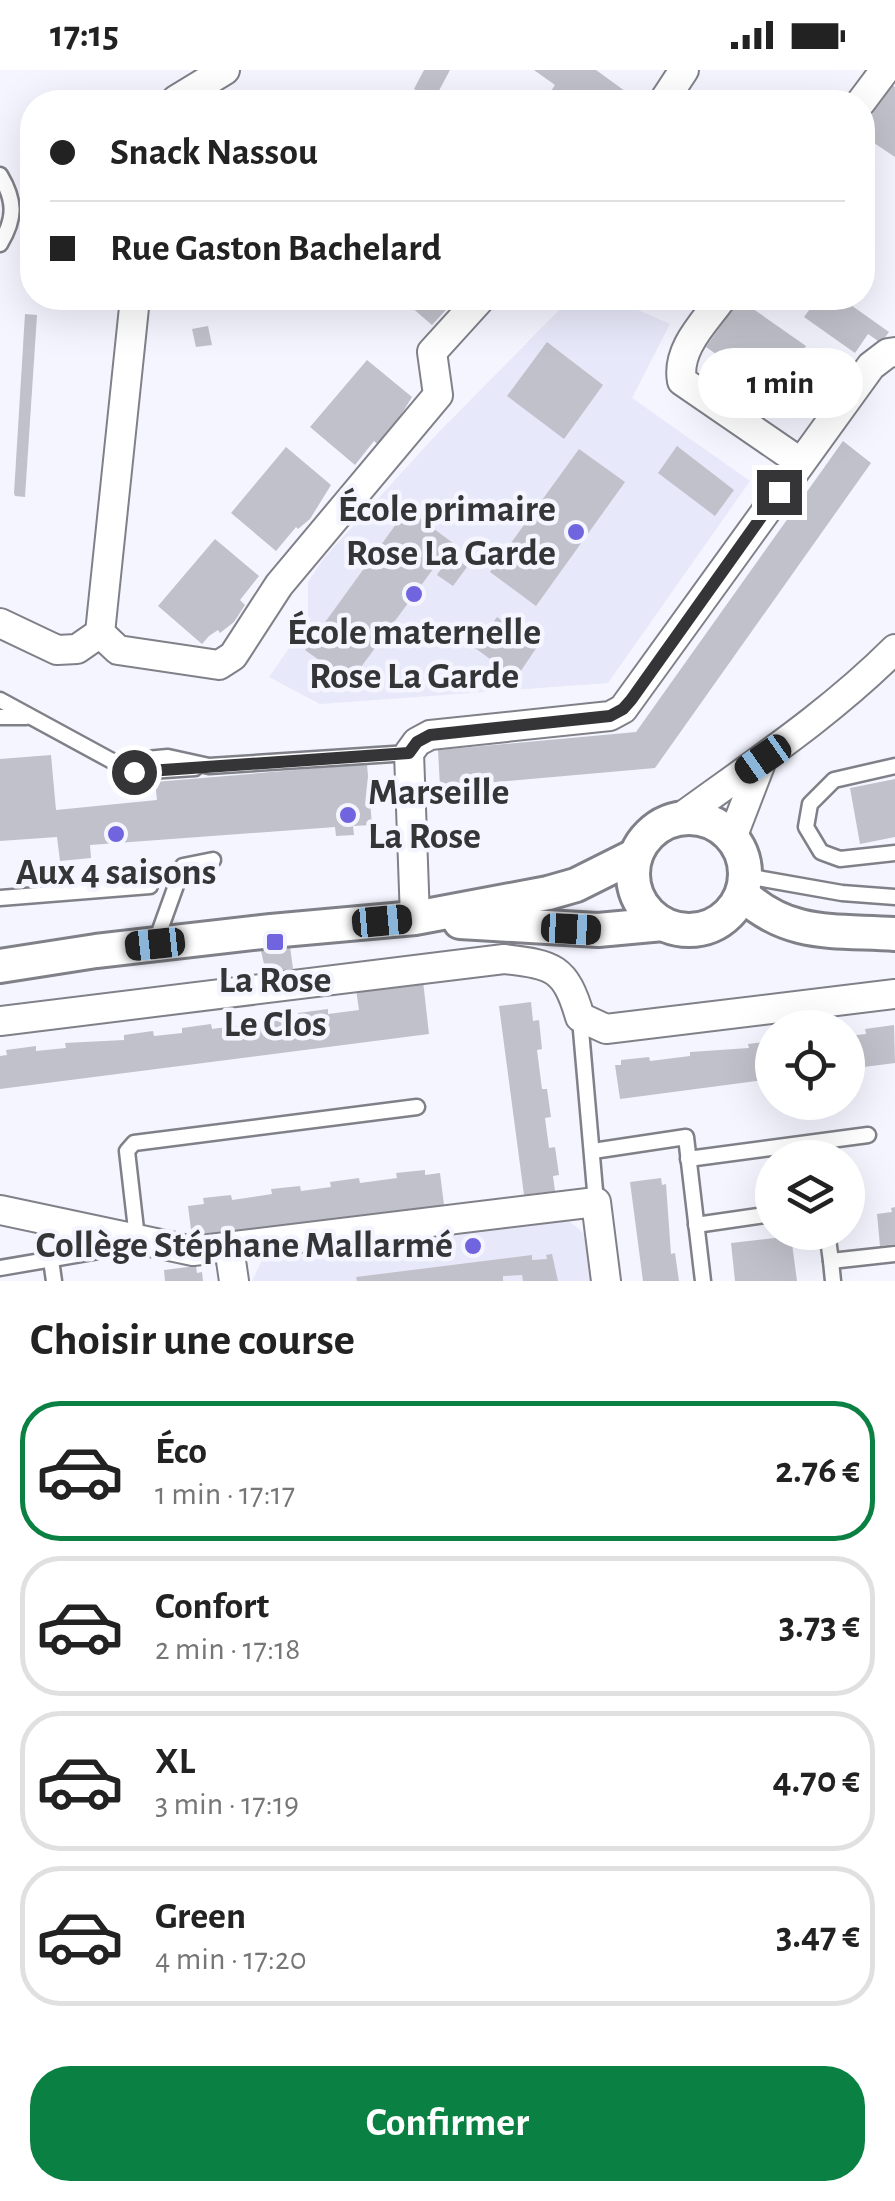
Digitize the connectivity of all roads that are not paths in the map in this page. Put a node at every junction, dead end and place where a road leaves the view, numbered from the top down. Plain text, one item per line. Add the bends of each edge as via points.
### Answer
1 (225, 70) edge
2 (193, 90) edge
3 (0, 175) edge
4 (0, 244) edge
5 (134, 310) edge
6 (470, 310) edge
7 (713, 310) edge
8 (895, 352) edge
9 (800, 462) junction
10 (0, 624) edge
11 (100, 633) junction
12 (895, 650) edge
13 (0, 700) edge
14 (0, 717) edge
15 (32, 718) junction
16 (409, 753) junction
17 (763, 759) junction
18 (895, 766) edge
19 (680, 818) junction
20 (732, 838) junction
21 (895, 852) edge
22 (636, 855) junction
23 (212, 860) dead end
24 (744, 885) junction
25 (150, 886) dead end
26 (895, 897) edge
27 (0, 898) edge
28 (416, 918) junction
29 (720, 922) junction
30 (662, 924) junction
31 (786, 924) junction
32 (895, 934) edge
33 (155, 944) junction
34 (0, 966) edge
35 (895, 994) edge
36 (580, 1017) junction
37 (0, 1021) edge
38 (417, 1107) dead end
39 (868, 1136) dead end
40 (592, 1151) junction
41 (688, 1159) junction
42 (596, 1202) junction
43 (0, 1210) edge
44 (755, 1216) edge
45 (696, 1225) junction
46 (136, 1238) junction
47 (229, 1247) junction
48 (829, 1250) edge
49 (895, 1254) edge
50 (51, 1260) junction
51 (831, 1261) junction
52 (0, 1268) edge
53 (54, 1281) edge
54 (234, 1281) edge
55 (606, 1281) edge
56 (703, 1281) edge
57 (833, 1281) edge

1 - 2 street
3 - 4 lane via 13,198
5 - 11 street
6 - 11 street via 432,352 438,395 278,585 232,656 219,665 118,650
7 - 9 street via 685,350 682,382
8 - 9 street via 872,366
9 - 16 street via 623,709 610,716 430,735
10 - 11 street via 57,650 77,649
12 - 17 street
13 - 15 lane
14 - 15 lane
15 - 16 lane via 114,762 168,757 209,766
16 - 28 street
17 - 19 street
17 - 20 street
18 - 21 lane via 834,780 810,804 806,827 821,852 840,858
19 - 20 street via 700,819
19 - 22 street via 646,838
20 - 24 street via 742,856
22 - 28 street via 548,893
22 - 30 street via 637,894
23 - 33 lane via 183,866
24 - 26 lane
24 - 29 street via 734,910
24 - 31 street via 762,912
25 - 27 lane
28 - 30 street via 598,930
28 - 33 street
29 - 30 street via 694,930
29 - 31 street
31 - 32 street
33 - 34 street
35 - 36 street via 606,1029
36 - 37 street via 571,986 547,965 504,959
36 - 40 lane
38 - 46 lane via 134,1143 127,1151
39 - 41 lane
40 - 41 lane via 686,1137
40 - 42 lane
41 - 45 lane
42 - 47 street
42 - 55 street
43 - 46 street
44 - 45 lane
45 - 56 lane
46 - 47 street via 193,1251
46 - 50 lane
47 - 54 street
48 - 51 lane
49 - 51 lane
50 - 52 lane
50 - 53 lane
51 - 57 lane

